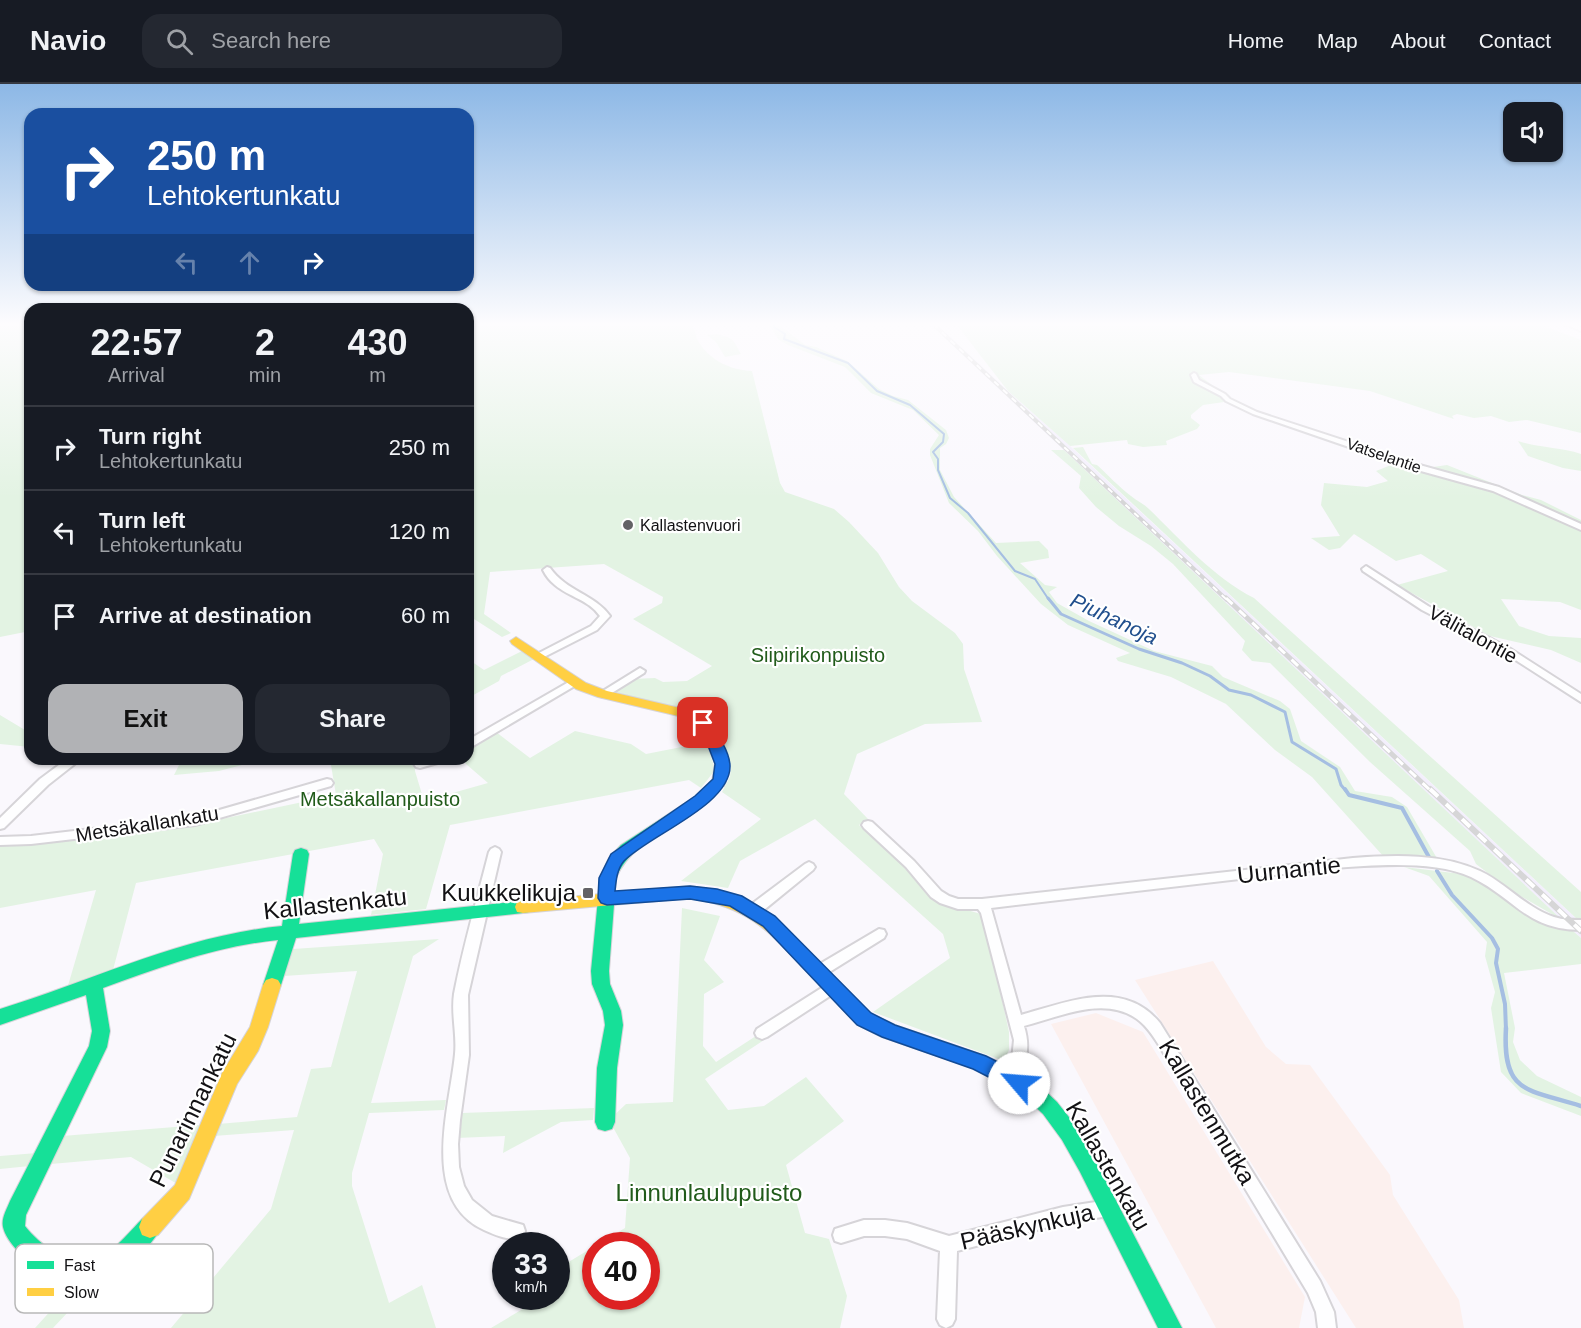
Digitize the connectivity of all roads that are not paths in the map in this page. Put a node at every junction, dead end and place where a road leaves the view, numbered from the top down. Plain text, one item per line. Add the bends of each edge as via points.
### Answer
1 (1198, 382) edge
2 (1581, 527) edge
3 (1366, 569) dead end
4 (547, 570) dead end
5 (516, 641) dead end
6 (540, 656) junction
7 (640, 671) dead end
8 (574, 682) junction
9 (603, 694) junction
10 (1581, 699) edge
11 (474, 741) edge
12 (67, 765) edge
13 (327, 783) dead end
14 (0, 825) edge
15 (868, 825) dead end
16 (0, 841) edge
17 (495, 852) dead end
18 (301, 854) dead end
19 (809, 867) dead end
20 (607, 898) junction
21 (982, 904) junction
22 (754, 910) junction
23 (480, 911) junction
24 (1581, 925) edge
25 (289, 932) junction
26 (879, 934) dead end
27 (818, 972) junction
28 (94, 985) junction
29 (831, 988) junction
30 (0, 1017) edge
31 (1017, 1022) junction
32 (762, 1033) dead end
33 (1011, 1077) junction
34 (605, 1122) dead end
35 (1108, 1208) junction
36 (517, 1231) dead end
37 (841, 1235) dead end
38 (26, 1244) edge
39 (132, 1244) edge
40 (949, 1245) junction
41 (946, 1319) dead end
42 (1170, 1328) edge
43 (1327, 1328) edge

1 - 2 street, Vatselantie via 1255,413 1413,466 1496,489
3 - 10 street, Välitalontie via 1425,608 1506,650
4 - 6 street via 555,582 599,608 605,616 594,628
5 - 6 street
6 - 8 street
7 - 9 street
8 - 9 street
8 - 11 street
9 - 20 street via 692,715 707,728 723,771 720,781 701,800 616,858 608,878
12 - 14 street
13 - 16 street, Metsäkallankatu via 195,821
15 - 21 street, Uurnantie via 936,894 958,904
17 - 23 street
18 - 25 street, Punarinnankatu
19 - 22 street
20 - 22 street, Kallastenkatu via 690,892 717,895
20 - 23 street, Kallastenkatu
20 - 34 street via 601,984 614,1025
21 - 24 street, Uurnantie via 1108,888 1406,861 1464,869 1561,927
21 - 31 street
22 - 27 street, Kallastenkatu
23 - 25 street, Kallastenkatu
23 - 36 street via 459,1006 462,1052 450,1153 460,1197 469,1210 497,1227
25 - 28 street, Kallastenkatu via 204,946
25 - 39 street, Punarinnankatu via 259,1026 229,1079 182,1192
26 - 27 street
27 - 29 street, Kallastenkatu
28 - 30 street, Kallastenkatu
28 - 38 street, Punarinnankatu via 101,1031 98,1047 12,1225 14,1233
29 - 32 street
29 - 33 street, Kallastenkatu via 864,1019
31 - 33 street via 1021,1040 1019,1060
31 - 43 street, Kallastenmutka via 1097,1003 1130,1007 1144,1015 1171,1052 1314,1287
33 - 35 street, Kallastenkatu via 1050,1108 1069,1133
35 - 40 street, Pääskynkuja via 1063,1215
35 - 42 street, Kallastenkatu
37 - 40 street, Pääskynkuja via 864,1228 885,1228
40 - 41 street

